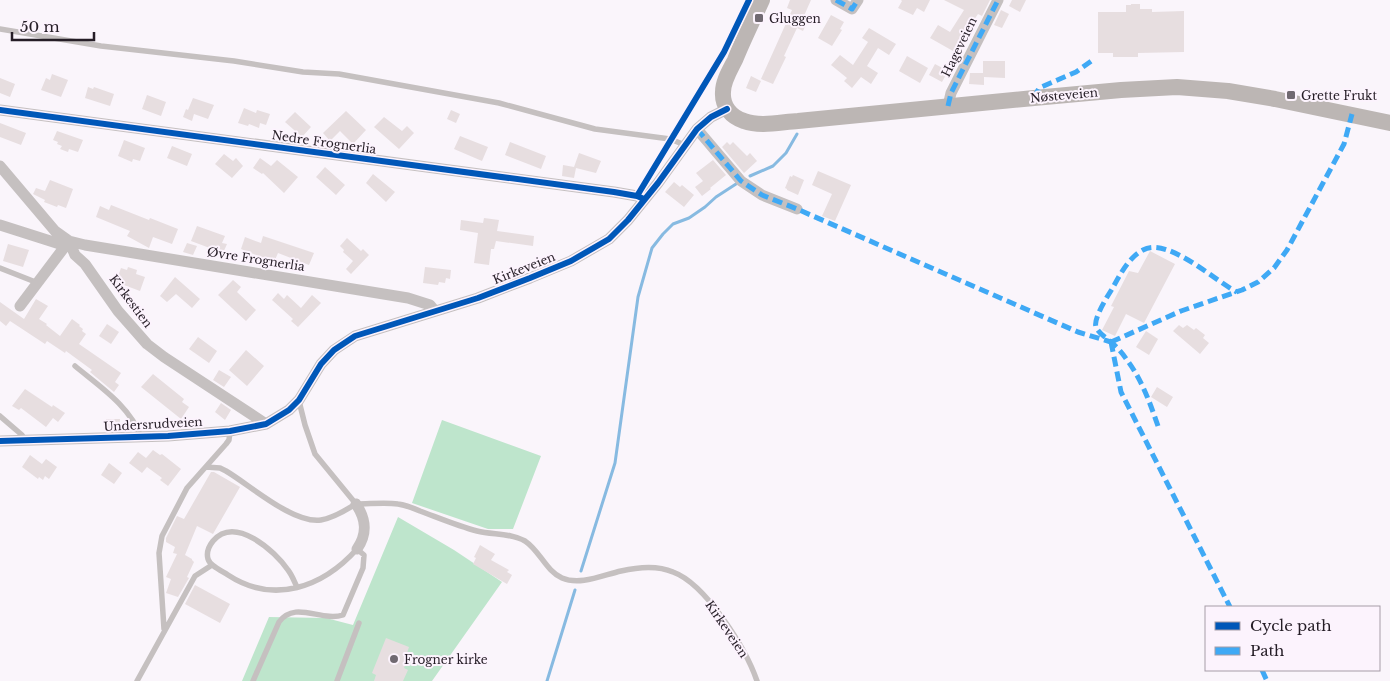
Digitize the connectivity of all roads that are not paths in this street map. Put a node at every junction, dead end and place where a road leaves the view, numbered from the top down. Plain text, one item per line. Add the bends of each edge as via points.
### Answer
1 (762, 0) edge
2 (836, 0) edge
3 (858, 0) edge
4 (998, 0) edge
5 (0, 29) edge
6 (948, 106) junction
7 (0, 110) edge
8 (732, 114) junction
9 (1390, 123) edge
10 (697, 129) junction
11 (685, 145) junction
12 (0, 166) edge
13 (644, 199) junction
14 (797, 209) dead end
15 (0, 225) edge
16 (67, 244) junction
17 (0, 268) edge
18 (38, 283) junction
19 (20, 306) dead end
20 (435, 311) junction
21 (75, 366) dead end
22 (299, 400) junction
23 (0, 416) edge
24 (266, 424) junction
25 (230, 430) junction
26 (141, 437) junction
27 (26, 440) junction
28 (0, 441) edge
29 (206, 467) junction
30 (356, 504) junction
31 (357, 549) junction
32 (212, 565) junction
33 (297, 587) junction
34 (359, 623) dead end
35 (164, 629) junction
36 (137, 681) edge
37 (253, 681) edge
38 (337, 681) edge
39 (757, 681) edge

1 - 8 main road via 726,79 723,93
2 - 3 street via 852,9
4 - 6 street, Hageveien
5 - 11 lane via 101,46 356,77 499,104 596,129 670,138
6 - 8 main road, Nøsteveien via 769,123 748,122
6 - 9 main road, Nøsteveien via 1177,87 1228,91
7 - 13 street, Nedre Frognerlia via 614,192
8 - 10 street, Kirkeveien via 711,117
10 - 11 street, Kirkeveien
10 - 14 street via 741,181 762,195
11 - 13 street, Kirkeveien
12 - 16 street, Kirkestien
13 - 20 street, Kirkeveien via 619,230 592,250 530,278
15 - 16 street, Øvre Frognerlia
16 - 18 street
16 - 20 street, Øvre Frognerlia via 408,298 430,305
16 - 24 street, Kirkestien via 147,344
17 - 18 lane
18 - 19 street
20 - 22 street, Kirkeveien via 367,331 344,343 321,364
21 - 26 lane via 118,403
22 - 24 street, Undersrudveien via 282,416
22 - 30 lane via 315,454
23 - 27 lane
24 - 25 street, Undersrudveien
25 - 26 street, Undersrudveien
25 - 29 lane via 229,440
26 - 27 street, Undersrudveien
27 - 28 street, Undersrudveien
29 - 30 lane via 226,471 289,513 307,520 329,518
29 - 35 lane via 187,488 160,543
30 - 31 street via 365,525
30 - 39 lane, Kirkeveien via 398,504 475,531 518,538 533,548 552,571 570,581 646,567 675,572 690,581 716,610 744,651
31 - 33 lane via 328,574
31 - 37 lane via 364,555 364,563 343,615 330,617 304,612 284,615
32 - 33 lane via 261,590
32 - 33 lane via 208,550 216,538 230,532 245,534 279,559
32 - 35 lane via 195,576
34 - 38 lane
35 - 36 lane

